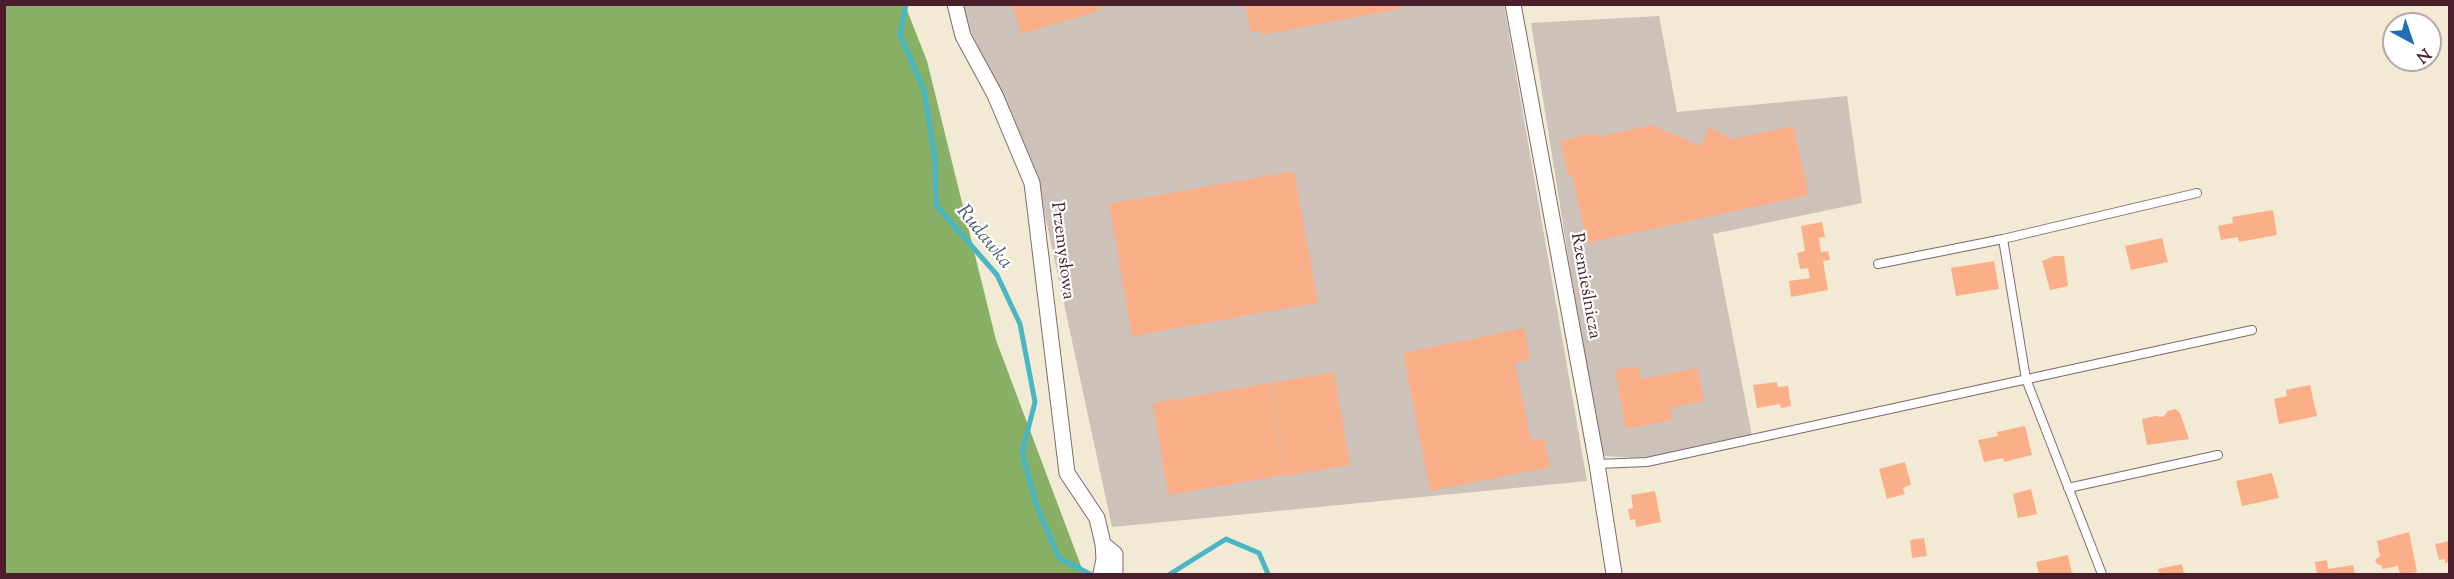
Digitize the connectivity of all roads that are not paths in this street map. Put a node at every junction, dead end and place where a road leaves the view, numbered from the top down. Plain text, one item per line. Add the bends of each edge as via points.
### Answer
1 (955, 4) edge
2 (1513, 4) edge
3 (2197, 193) dead end
4 (2003, 239) junction
5 (1878, 264) dead end
6 (2252, 330) dead end
7 (2026, 379) junction
8 (2218, 455) dead end
9 (1597, 464) junction
10 (2068, 488) junction
11 (1103, 544) junction
12 (1116, 572) edge
13 (1101, 574) edge
14 (1614, 574) edge
15 (2102, 574) edge

1 - 11 street, Przemysłowa via 963,36 995,95 1032,183 1067,473 1097,518
2 - 9 street, Rzemieślnicza
3 - 4 lane
4 - 5 lane
4 - 7 lane
6 - 7 lane
7 - 9 lane via 1647,462
7 - 10 lane
8 - 10 lane
9 - 14 street, Rzemieślnicza
10 - 15 lane
11 - 12 street, Przemysłowa via 1115,554
11 - 13 street, Przemysłowa

